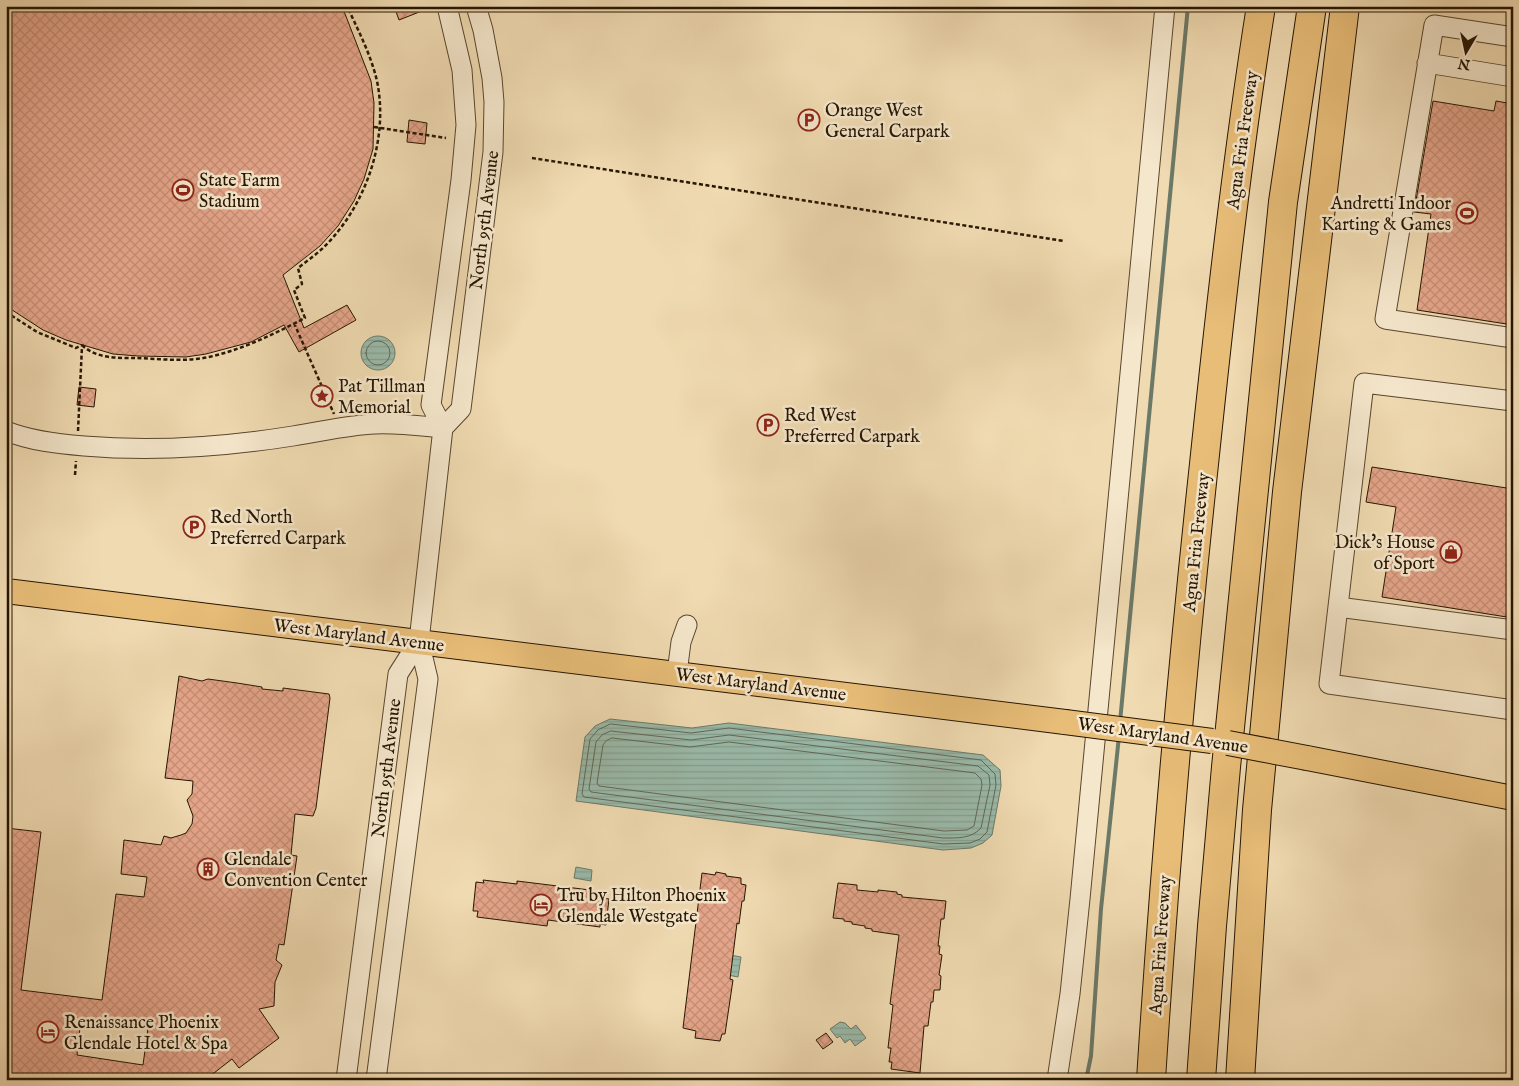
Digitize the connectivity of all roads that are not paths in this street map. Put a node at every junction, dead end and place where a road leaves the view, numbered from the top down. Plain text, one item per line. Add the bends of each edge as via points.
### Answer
1 (447, 6) edge
2 (476, 6) edge
3 (1165, 6) edge
4 (1247, 6) edge
5 (1261, 6) edge
6 (1296, 6) edge
7 (1312, 6) edge
8 (1345, 6) edge
9 (1364, 6) edge
10 (1513, 37) edge
11 (1427, 63) junction
12 (1513, 77) edge
13 (1236, 188) junction
14 (1323, 201) junction
15 (1513, 338) edge
16 (1513, 401) edge
17 (443, 428) junction
18 (6, 431) edge
19 (1242, 532) junction
20 (6, 591) edge
21 (1338, 607) junction
22 (687, 625) dead end
23 (1513, 630) edge
24 (418, 641) junction
25 (677, 673) junction
26 (1513, 710) edge
27 (1220, 742) junction
28 (1513, 798) edge
29 (1156, 1004) junction
30 (1195, 1045) junction
31 (1241, 1077) edge
32 (346, 1080) edge
33 (376, 1080) edge
34 (1057, 1080) edge
35 (1144, 1080) edge
36 (1151, 1080) edge
37 (1186, 1080) edge
38 (1201, 1080) edge

1 - 17 street, North 95th Avenue via 459,53 466,125 432,406
2 - 17 street, North 95th Avenue via 492,78 493,152 460,409
3 - 34 street via 1081,889
4 - 13 highway via 1232,132
5 - 13 highway, Agua Fria Freeway
6 - 19 highway
7 - 19 highway via 1283,202
8 - 14 highway
9 - 14 highway via 1344,142
10 - 11 street via 1434,25
11 - 12 street
11 - 15 street via 1384,319
13 - 29 highway, Agua Fria Freeway via 1188,615
14 - 31 highway via 1276,605 1257,810
16 - 21 street via 1364,383
17 - 18 street via 375,424 209,446 108,448 32,439
17 - 24 street, North 95th Avenue
19 - 27 highway
20 - 24 main road, West Maryland Avenue
21 - 23 street
21 - 26 street via 1329,684
22 - 25 street
24 - 25 main road, West Maryland Avenue
24 - 32 street, North 95th Avenue via 398,674
24 - 33 street, North 95th Avenue via 428,679
25 - 27 main road, West Maryland Avenue, bridge
27 - 28 main road, West Maryland Avenue, bridge
27 - 30 highway
29 - 35 highway
29 - 36 highway, Agua Fria Freeway
30 - 37 highway
30 - 38 highway

